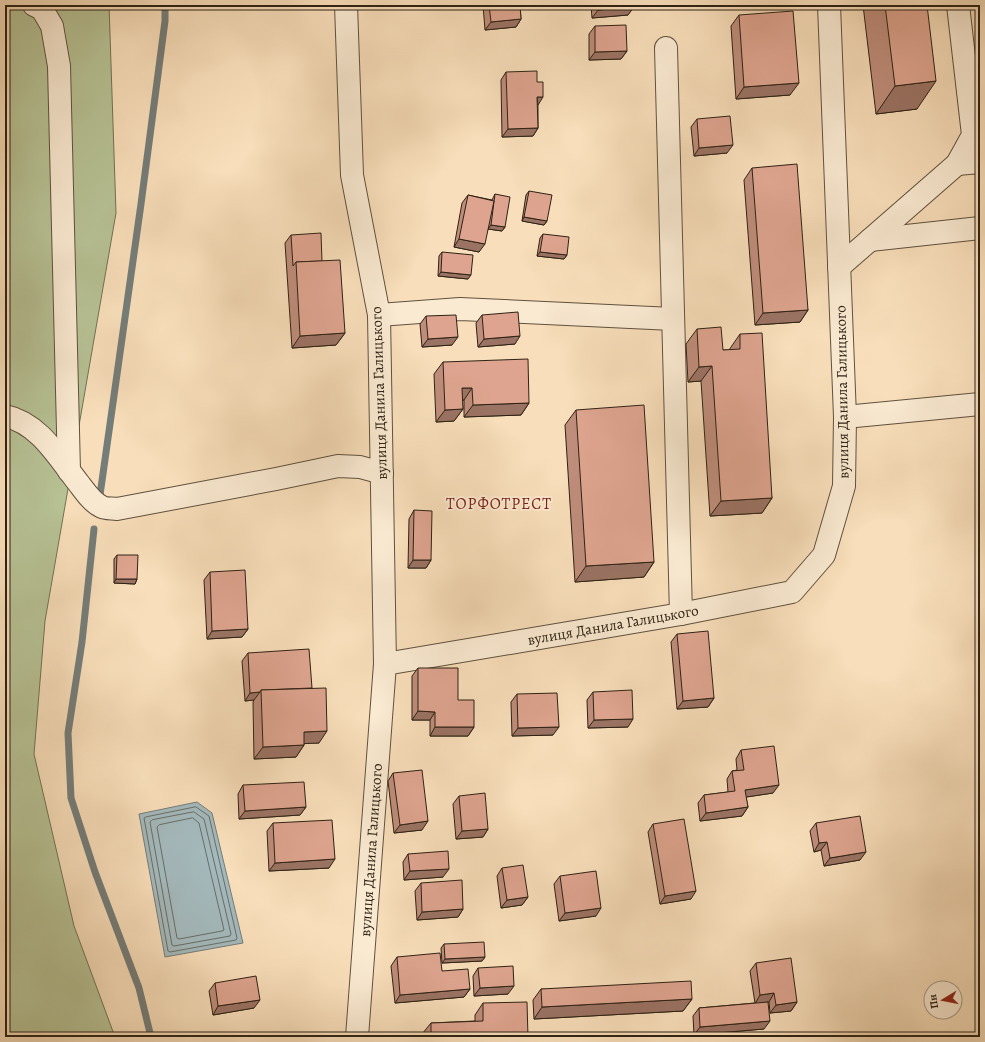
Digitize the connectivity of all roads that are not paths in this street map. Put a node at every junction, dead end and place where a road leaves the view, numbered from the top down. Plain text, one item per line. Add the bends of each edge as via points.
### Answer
1 (34, 5) edge
2 (346, 5) edge
3 (829, 5) edge
4 (958, 5) edge
5 (666, 48) dead end
6 (980, 162) edge
7 (957, 164) junction
8 (980, 228) edge
9 (870, 240) junction
10 (839, 267) junction
11 (379, 315) junction
12 (673, 319) junction
13 (980, 404) edge
14 (5, 416) edge
15 (845, 417) junction
16 (69, 471) junction
17 (382, 473) junction
18 (681, 614) junction
19 (385, 664) junction
20 (357, 1037) edge

1 - 16 street via 42,9 52,26 59,66
2 - 11 street, вулиця Данила Галицького via 352,175
3 - 10 street, вулиця Данила Галицького
4 - 7 street via 973,135
5 - 12 street
6 - 7 street
7 - 9 street
8 - 9 street
9 - 10 street
10 - 15 street, вулиця Данила Галицького
11 - 12 street via 460,309
11 - 17 street, вулиця Данила Галицького
12 - 18 street
13 - 15 street
14 - 16 street via 15,418 41,435
15 - 18 street, вулиця Данила Галицького via 844,486 824,555 792,592
16 - 17 street via 94,501 103,507 117,509 338,466 360,467
17 - 19 street, вулиця Данила Галицького
18 - 19 street, вулиця Данила Галицького
19 - 20 street, вулиця Данила Галицького

